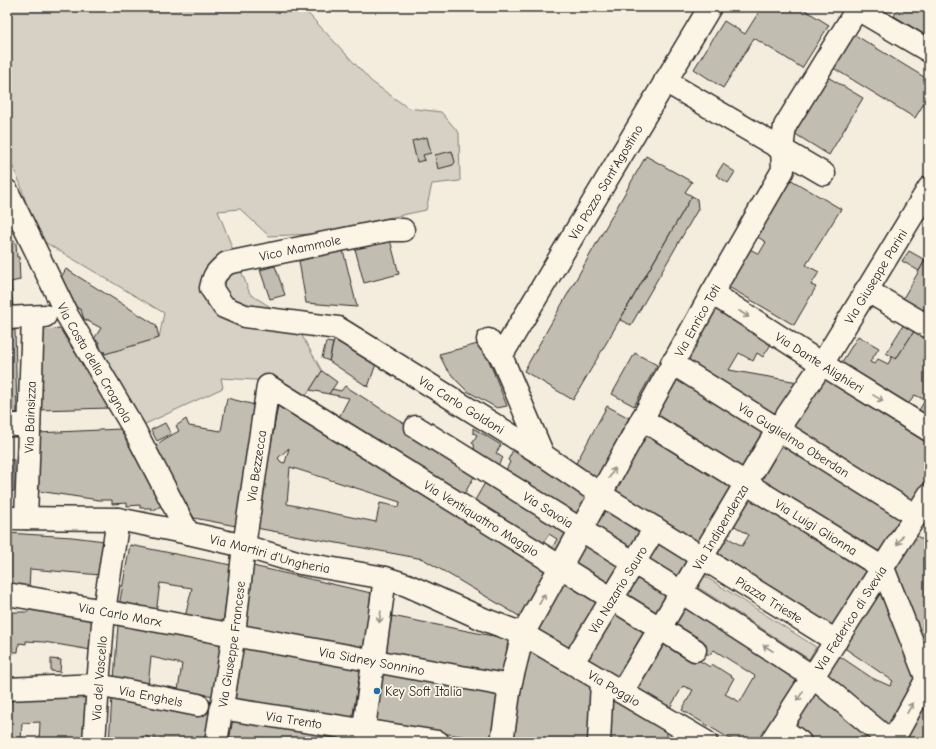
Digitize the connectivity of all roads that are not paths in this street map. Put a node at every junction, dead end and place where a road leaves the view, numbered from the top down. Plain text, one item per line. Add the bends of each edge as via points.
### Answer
1 (710, 7) edge
2 (857, 8) edge
3 (929, 51) edge
4 (666, 81) junction
5 (782, 148) junction
6 (824, 174) dead end
7 (929, 188) edge
8 (7, 191) edge
9 (921, 218) edge
10 (403, 230) dead end
11 (211, 288) joint
12 (866, 290) junction
13 (712, 293) junction
14 (7, 318) edge
15 (929, 327) edge
16 (672, 363) junction
17 (822, 364) junction
18 (268, 386) joint
19 (642, 419) junction
20 (7, 425) edge
21 (29, 425) junction
22 (416, 427) dead end
23 (778, 429) junction
24 (929, 430) edge
25 (542, 455) junction
26 (746, 483) junction
27 (600, 494) junction
28 (929, 495) edge
29 (916, 516) junction
30 (16, 518) edge
31 (118, 520) junction
32 (655, 528) junction
33 (580, 530) junction
34 (188, 532) junction
35 (244, 546) junction
36 (702, 557) junction
37 (634, 563) junction
38 (560, 567) junction
39 (882, 568) junction
40 (385, 578) junction
41 (681, 592) junction
42 (7, 594) edge
43 (612, 599) junction
44 (104, 611) junction
45 (660, 628) junction
46 (234, 634) junction
47 (523, 634) junction
48 (836, 641) junction
49 (695, 650) dead end
50 (580, 651) dead end
51 (373, 660) junction
52 (813, 677) junction
53 (928, 680) edge
54 (602, 681) junction
55 (98, 686) junction
56 (510, 686) junction
57 (7, 689) edge
58 (622, 692) junction
59 (198, 705) dead end
60 (221, 708) junction
61 (674, 732) edge
62 (776, 735) edge
63 (363, 736) edge
64 (94, 742) edge
65 (216, 742) edge
66 (438, 742) edge
67 (502, 742) edge
68 (599, 742) edge
69 (706, 742) edge
70 (800, 742) edge
71 (891, 742) edge

1 - 4 street, Via Pozzo Sant'Agostino
2 - 3 street
2 - 5 street, Via Enrico Toti via 785,126
4 - 5 street
4 - 25 street, Via Pozzo Sant'Agostino via 495,348
5 - 6 street
5 - 13 street, Via Enrico Toti via 783,170
7 - 9 street, Via Giuseppe Parini
8 - 34 street, Via Costa della Crognola via 67,316 134,429
9 - 12 street, Via Giuseppe Parini
10 - 11 street, Vico Mammole via 389,230 227,264 213,276
11 - 25 street, Via Carlo Goldoni via 224,306 245,316 338,328
12 - 15 street
12 - 17 street, Via Giuseppe Parini
13 - 16 street, Via Enrico Toti
13 -> 17 street, Via Dante Alighieri
14 - 21 street, Via Bainsizza via 39,316
16 - 19 street, Via Enrico Toti
16 - 23 street, Via Guglielmo Oberdan
17 - 23 street, Via Indipendenza
17 -> 24 street, Via Dante Alighieri
18 - 35 street, Via Bezzecca
18 - 38 street, Via Ventiquattro Maggio
19 - 26 street, Via Luigi Glionna
27 -> 19 street, Via Enrico Toti
20 - 21 street
21 - 30 street, Via Bainsizza
22 - 33 street, Via Savoia
23 - 26 street, Via Indipendenza
23 - 29 street, Via Guglielmo Oberdan
25 - 27 street, Via Carlo Goldoni
26 - 36 street, Via Indipendenza
26 - 39 street, Via Luigi Glionna
27 - 32 street, Via Carlo Goldoni
27 - 33 street, Via Enrico Toti
28 - 29 street, Via Federico di Svevia
29 -> 39 street, Via Federico di Svevia
30 - 31 street, Via Martiri d'Ungheria
31 - 34 street, Via Martiri d'Ungheria
31 - 44 street, Via del Vascello
32 - 36 street, Via Carlo Goldoni
32 - 37 street, Via Nazario Sauro
33 - 37 street, Via Savoia
33 - 38 street, Via Enrico Toti
34 - 35 street, Via Martiri d'Ungheria
35 - 40 street, Via Martiri d'Ungheria via 300,563
35 - 46 street, Via Giuseppe Francese
36 - 41 street, Via Indipendenza
36 - 48 street, Piazza Trieste
37 - 41 street, Via Savoia
37 - 43 street, Via Nazario Sauro
38 - 43 street, Via Ventiquattro Maggio
47 -> 38 street, Via Enrico Toti
39 - 48 street, Via Federico di Svevia
39 - 53 street
40 - 47 street, Via Martiri d'Ungheria
40 -> 51 street
41 - 45 street, Via Indipendenza
52 -> 41 street
42 - 44 street, Via Carlo Marx
43 - 45 street, Via Ventiquattro Maggio
43 - 50 street, Via Nazario Sauro
44 - 46 street, Via Carlo Marx
44 - 55 street, Via del Vascello
45 - 49 street, Via Ventiquattro Maggio
45 - 58 street, Via Indipendenza
46 - 51 street, Via Sidney Sonnino
46 - 60 street, Via Giuseppe Francese
47 - 54 street, Via Poggio
47 - 56 street, Via Enrico Toti
48 - 52 street, Via Federico di Svevia
51 - 56 street, Via Sidney Sonnino
51 - 63 street
52 -> 62 street, Via Federico di Svevia
52 - 71 street
71 -> 53 street
54 - 58 street, Via Poggio
54 - 68 street
55 - 57 street, Via Enghels
55 - 59 street, Via Enghels
55 - 64 street, Via del Vascello
56 - 67 street, Via Enrico Toti
58 - 61 street, Via Poggio
60 - 63 street, Via Trento
60 - 65 street, Via Giuseppe Francese
61 - 69 street, Via Poggio
62 - 70 street
63 - 66 street, Via Trento

